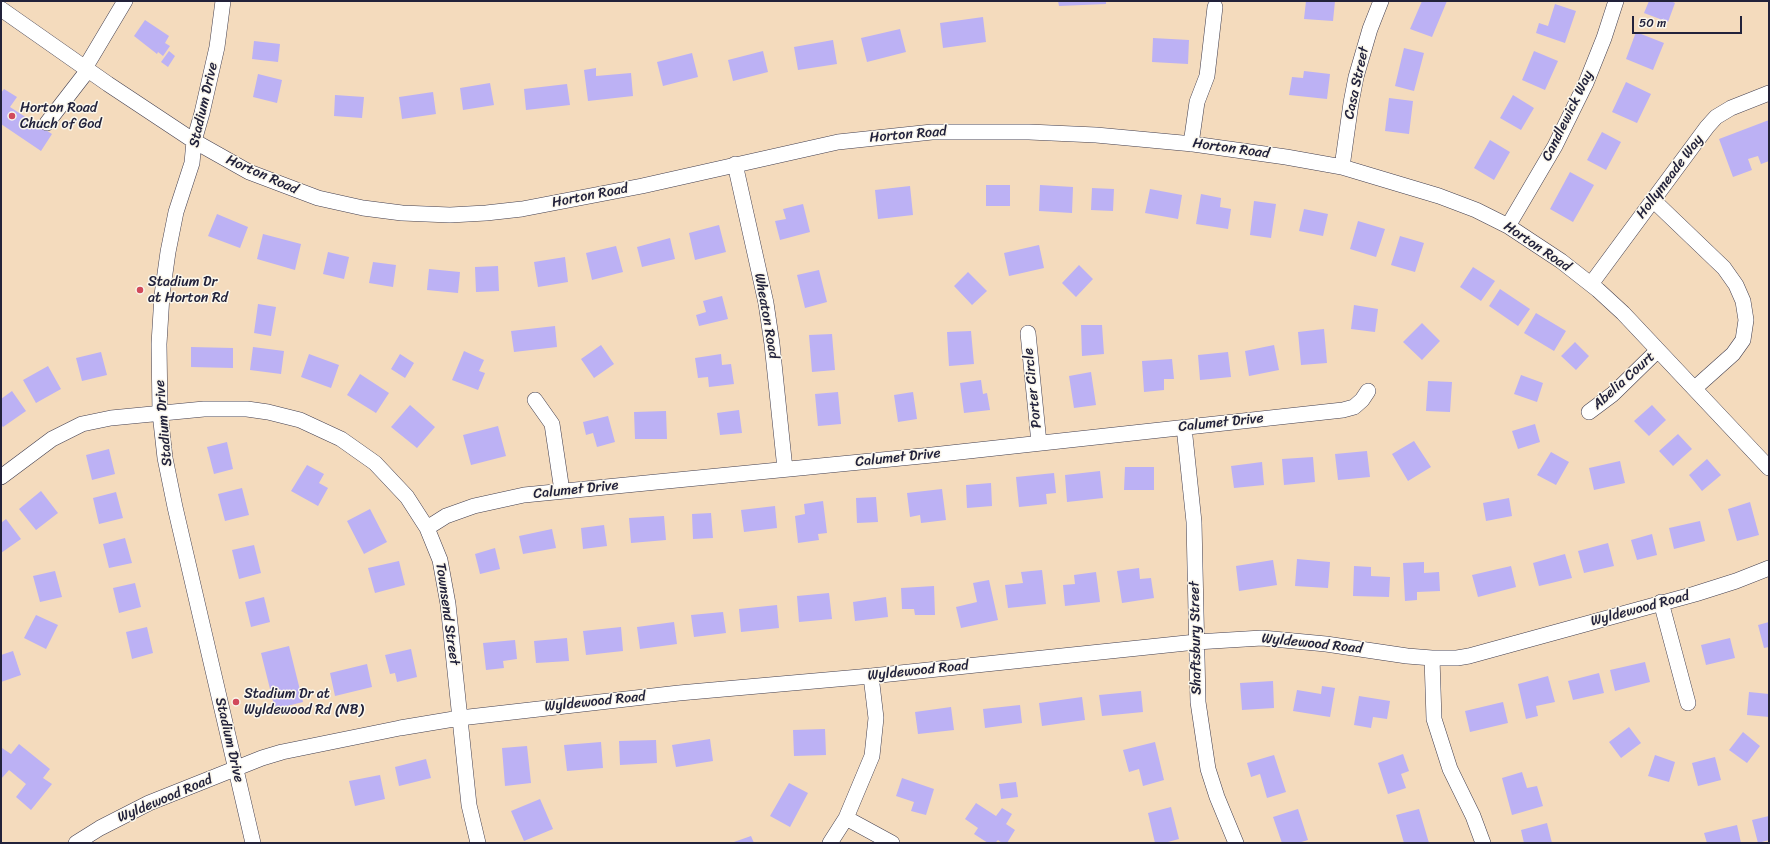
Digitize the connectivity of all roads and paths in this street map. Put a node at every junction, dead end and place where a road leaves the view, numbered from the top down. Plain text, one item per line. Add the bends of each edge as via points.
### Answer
1 (125, 1) edge
2 (223, 1) edge
3 (1381, 1) edge
4 (1616, 1) edge
5 (1215, 7) dead end
6 (1, 9) edge
7 (86, 69) junction
8 (1769, 94) edge
9 (47, 122) dead end
10 (194, 141) junction
11 (1191, 144) junction
12 (735, 164) junction
13 (1342, 167) junction
14 (1654, 200) junction
15 (1508, 226) junction
16 (1591, 284) junction
17 (1028, 333) dead end
18 (1658, 350) junction
19 (1695, 388) junction
20 (1368, 391) dead end
21 (535, 400) dead end
22 (1589, 412) dead end
23 (160, 413) junction
24 (1184, 427) junction
25 (1039, 444) junction
26 (1769, 468) edge
27 (785, 469) junction
28 (1, 477) edge
29 (562, 491) junction
30 (426, 528) junction
31 (1769, 568) edge
32 (1661, 602) junction
33 (1196, 642) junction
34 (1432, 658) junction
35 (871, 676) junction
36 (1688, 703) dead end
37 (460, 718) junction
38 (236, 769) junction
39 (846, 818) junction
40 (76, 843) edge
41 (254, 843) edge
42 (478, 843) edge
43 (830, 843) edge
44 (892, 843) edge
45 (1236, 843) edge
46 (1483, 843) edge

1 - 7 street
2 - 10 street, Stadium Drive via 217,47
3 - 13 street, Casa Street via 1356,77
4 - 15 street, Candlewick Way via 1586,83 1555,146
5 - 11 street via 1207,76 1197,102
6 - 7 street, Horton Road
7 - 9 street
7 - 10 street, Horton Road
8 - 14 street, Hollymeade Way via 1731,108 1716,118
10 - 12 street, Horton Road via 249,172 318,198 402,213 450,215 522,209 642,186
10 - 23 street, Stadium Drive via 192,163 176,212 162,295 159,344
11 - 12 street, Horton Road via 1096,135 932,132 838,142
11 - 13 street, Horton Road via 1286,156
12 - 27 street, Wheaton Road via 766,303
13 - 15 street, Horton Road via 1439,196
14 - 16 street, Hollymeade Way
14 - 19 street via 1724,268 1743,301 1746,320 1743,340 1733,354
15 - 16 street, Horton Road
16 - 18 street, Horton Road
17 - 25 street, Porter Circle
18 - 19 street, Horton Road
18 - 22 street, Abelia Court via 1613,394
19 - 26 street, Horton Road
20 - 24 street, Calumet Drive via 1354,407 1343,410
21 - 29 street via 552,424
23 - 28 street, Townsend Street via 82,424 52,439
23 - 30 street, Townsend Street via 204,409 247,410 300,420 316,426 341,439 374,463 407,497
23 - 38 street, Stadium Drive via 165,458 175,507
24 - 25 street, Calumet Drive
24 - 33 street, Shaftsbury Street via 1194,522
25 - 27 street, Calumet Drive
27 - 29 street, Calumet Drive
29 - 30 street, Calumet Drive via 488,502 446,516
30 - 37 street, Townsend Street via 434,543 443,575
31 - 32 street, Wyldewood Road via 1695,594
32 - 34 street, Wyldewood Road via 1469,656
32 - 36 street
33 - 34 street, Wyldewood Road via 1284,639
33 - 35 street, Wyldewood Road
33 - 45 street, Shaftsbury Street via 1198,702 1208,769
34 - 46 street via 1434,719 1450,769
35 - 37 street, Wyldewood Road via 679,693
35 - 39 street via 876,718 873,749
37 - 38 street, Wyldewood Road via 282,752
37 - 42 street, Townsend Street via 469,805
38 - 40 street, Wyldewood Road via 148,803
38 - 41 street, Stadium Drive
39 - 43 street
39 - 44 street

